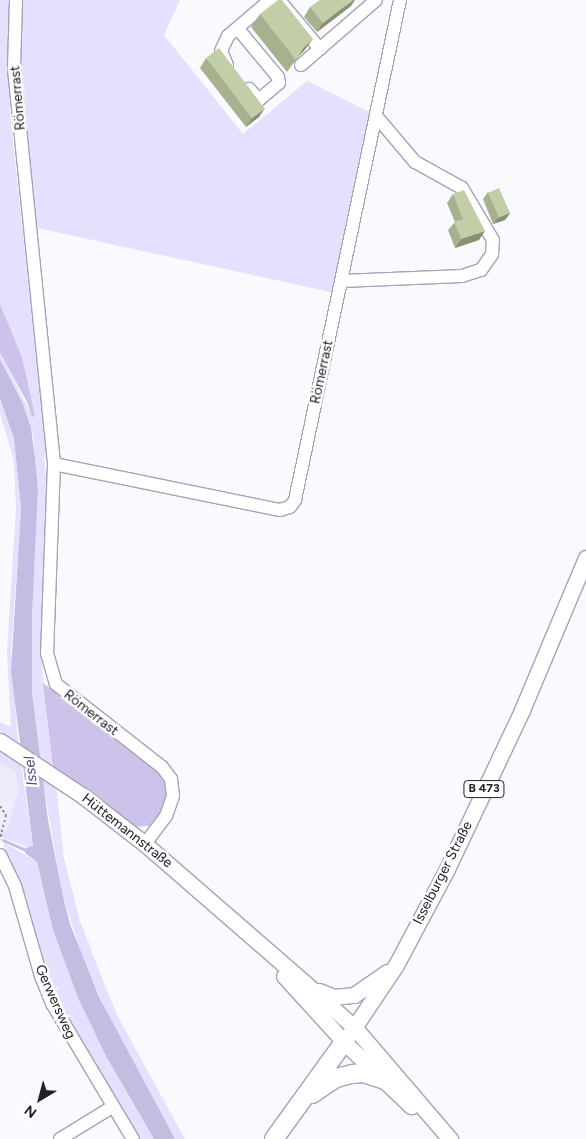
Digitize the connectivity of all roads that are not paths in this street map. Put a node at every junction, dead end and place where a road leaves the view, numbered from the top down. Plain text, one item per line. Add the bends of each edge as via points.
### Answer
1 (16, 0) edge
2 (270, 0) edge
3 (279, 0) edge
4 (376, 0) edge
5 (400, 0) edge
6 (238, 29) junction
7 (320, 49) junction
8 (301, 65) edge
9 (376, 116) junction
10 (342, 281) junction
11 (54, 464) junction
12 (586, 558) edge
13 (1, 741) edge
14 (145, 844) junction
15 (0, 855) edge
16 (244, 933) junction
17 (396, 965) junction
18 (306, 984) junction
19 (354, 1028) junction
20 (344, 1042) junction
21 (384, 1080) junction
22 (302, 1101) junction
23 (112, 1108) junction
24 (60, 1139) edge
25 (133, 1139) edge
26 (274, 1139) edge
27 (446, 1139) edge
28 (450, 1139) edge

1 - 11 street, Römerrast via 14,69
2 - 6 street
3 - 7 street
4 - 7 street
5 - 9 street, Römerrast
6 - 6 street via 228,36 221,51 226,64 259,100 279,83 278,77
7 - 8 street
9 - 10 street, Römerrast
9 - 10 street via 415,162 462,188 493,240 492,254 480,270 462,276
10 - 11 street, Römerrast via 295,500 290,507 280,510
11 - 14 street, Römerrast via 47,653 50,673 66,695 162,767 171,779 173,796 166,816
12 - 17 main road, Isselburger Straße / B 473 via 522,710 447,869
13 - 14 main road, Hüttemannstraße via 52,774
14 - 16 main road, Hüttemannstraße
15 - 23 street, Gerwersweg via 15,886 41,976 53,1005
16 - 18 main road, Hüttemannstraße
16 - 20 main road, Hüttemannstraße
17 - 18 main road, B 473 via 347,997 334,997
17 - 19 main road, Isselburger Straße / B 473
18 - 19 main road, Hüttemannstraße
19 - 20 main road, Isselburger Straße / B 473
19 - 28 main road, Hüttemannstraße
20 - 21 main road, Hüttemannstraße
20 - 22 highway, B 473
21 - 22 highway, B 473 via 363,1073 336,1078
21 - 27 main road, Hüttemannstraße
22 - 26 highway, B 473
23 - 24 street
23 - 25 street, Gerwersweg

